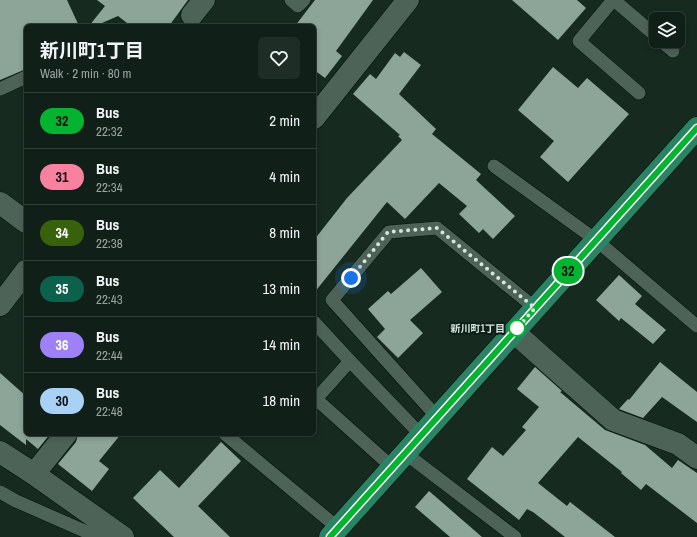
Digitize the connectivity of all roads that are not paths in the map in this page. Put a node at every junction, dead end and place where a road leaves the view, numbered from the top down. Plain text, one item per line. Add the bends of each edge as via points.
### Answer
1 (291, 0) edge
2 (304, 0) edge
3 (408, 0) edge
4 (614, 0) edge
5 (649, 30) edge
6 (669, 48) edge
7 (673, 51) dead end
8 (24, 78) edge
9 (0, 89) edge
10 (639, 93) dead end
11 (316, 115) edge
12 (697, 128) edge
13 (494, 166) dead end
14 (0, 203) edge
15 (24, 221) edge
16 (596, 240) junction
17 (24, 274) edge
18 (0, 305) edge
19 (535, 308) junction
20 (316, 324) edge
21 (697, 326) edge
22 (514, 332) junction
23 (350, 361) junction
24 (437, 417) junction
25 (422, 435) junction
26 (64, 436) edge
27 (227, 436) edge
28 (0, 452) edge
29 (697, 458) edge
30 (399, 460) junction
31 (34, 474) junction
32 (0, 492) edge
33 (334, 533) edge
34 (98, 537) edge
35 (123, 537) edge
36 (515, 537) edge

1 - 2 lane via 298,6
3 - 11 street
4 - 5 lane
4 - 10 lane via 578,41
6 - 7 lane
8 - 9 lane
12 - 16 main road
13 - 16 lane
14 - 15 street
16 - 19 main road
16 - 21 lane
17 - 18 street
19 - 22 main road
19 - 24 lane via 437,228 388,232 332,300
20 - 23 lane
22 - 24 main road
22 - 29 street via 613,420 678,444
23 - 25 lane
23 - 30 lane via 316,399
24 - 25 main road
25 - 30 main road
26 - 31 street
27 - 33 lane
28 - 31 street
30 - 33 main road
30 - 36 lane
31 - 35 street
32 - 34 lane

